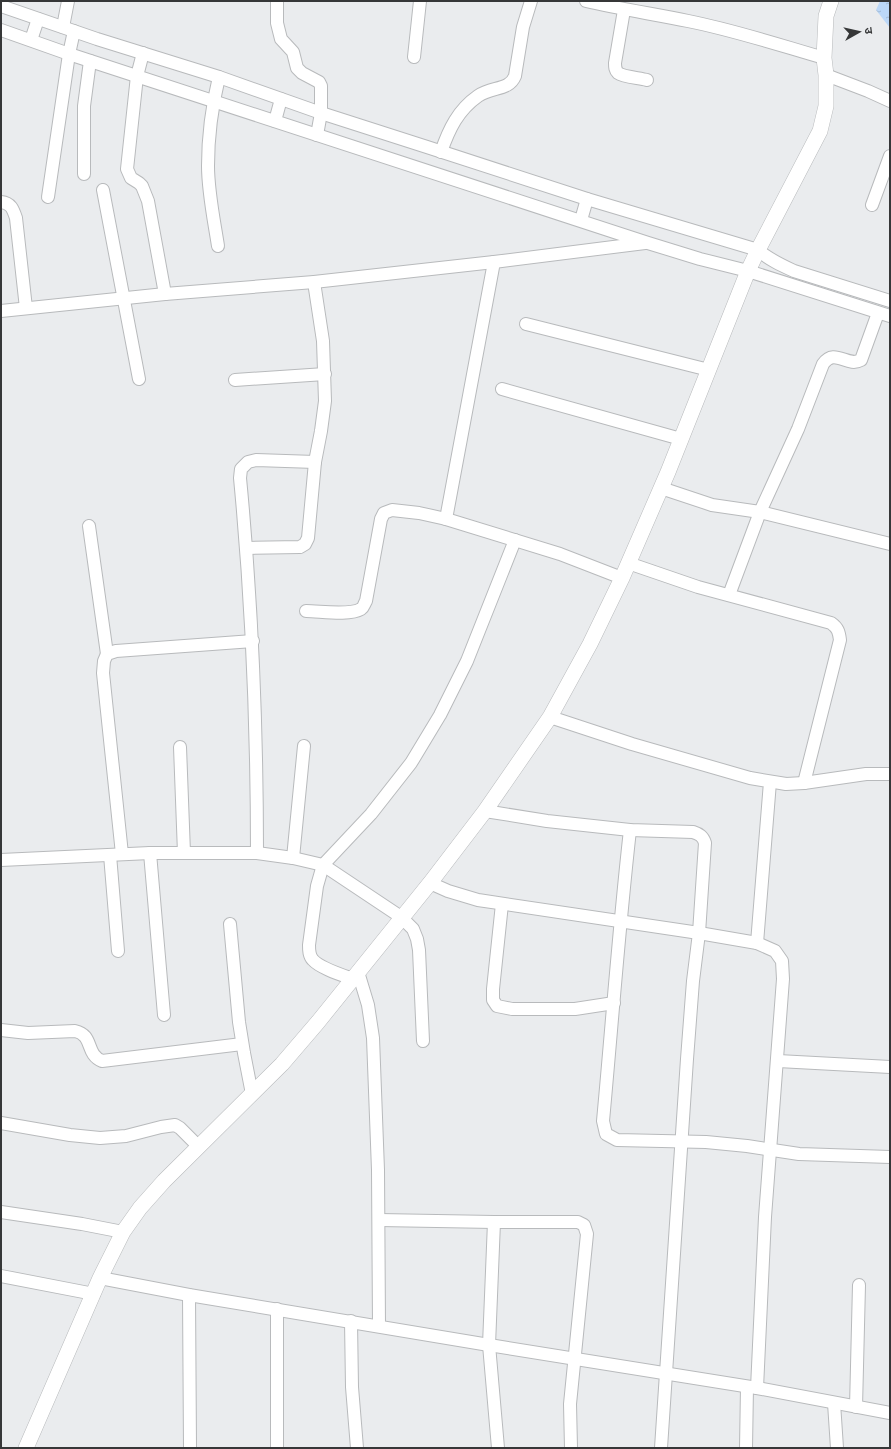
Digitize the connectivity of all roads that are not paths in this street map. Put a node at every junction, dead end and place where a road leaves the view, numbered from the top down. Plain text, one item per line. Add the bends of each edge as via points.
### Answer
1 (68, 1) edge
2 (277, 1) edge
3 (420, 1) edge
4 (531, 1) edge
5 (586, 1) edge
6 (831, 1) edge
7 (1, 6) edge
8 (624, 10) junction
9 (38, 19) junction
10 (69, 29) junction
11 (1, 30) edge
12 (31, 40) junction
13 (69, 54) junction
14 (143, 54) junction
15 (414, 57) dead end
16 (824, 58) junction
17 (90, 61) junction
18 (826, 75) junction
19 (137, 76) junction
20 (219, 78) junction
21 (647, 80) dead end
22 (281, 99) junction
23 (213, 100) junction
24 (890, 102) edge
25 (320, 113) junction
26 (275, 121) junction
27 (317, 135) junction
28 (426, 147) junction
29 (441, 152) junction
30 (890, 156) edge
31 (420, 168) junction
32 (84, 174) dead end
33 (104, 190) dead end
34 (48, 197) dead end
35 (587, 199) junction
36 (1, 202) edge
37 (872, 205) dead end
38 (581, 220) junction
39 (648, 243) junction
40 (218, 246) dead end
41 (758, 250) junction
42 (494, 262) junction
43 (748, 272) junction
44 (314, 282) junction
45 (165, 294) junction
46 (124, 298) junction
47 (890, 301) edge
48 (26, 308) junction
49 (1, 311) edge
50 (884, 315) edge
51 (526, 324) dead end
52 (709, 370) junction
53 (325, 374) junction
54 (139, 379) dead end
55 (235, 380) dead end
56 (502, 389) dead end
57 (681, 438) junction
58 (315, 462) junction
59 (661, 488) junction
60 (760, 512) junction
61 (446, 519) junction
62 (90, 526) dead end
63 (514, 540) junction
64 (890, 544) edge
65 (247, 548) junction
66 (628, 563) junction
67 (622, 578) junction
68 (729, 595) junction
69 (306, 611) dead end
70 (253, 641) junction
71 (107, 654) junction
72 (550, 717) junction
73 (304, 746) dead end
74 (180, 747) dead end
75 (890, 774) edge
76 (770, 782) junction
77 (804, 783) junction
78 (485, 811) junction
79 (630, 830) junction
80 (150, 853) junction
81 (184, 853) junction
82 (257, 853) junction
83 (110, 854) junction
84 (122, 854) junction
85 (292, 858) junction
86 (1, 860) edge
87 (323, 865) junction
88 (430, 883) junction
89 (502, 904) junction
90 (401, 917) junction
91 (620, 921) junction
92 (230, 924) dead end
93 (698, 933) junction
94 (757, 943) junction
95 (118, 951) dead end
96 (356, 976) junction
97 (614, 1003) junction
98 (164, 1015) dead end
99 (1, 1030) edge
100 (423, 1041) dead end
101 (242, 1044) junction
102 (778, 1061) junction
103 (890, 1067) edge
104 (252, 1094) junction
105 (1, 1123) edge
106 (682, 1141) junction
107 (199, 1147) junction
108 (771, 1150) junction
109 (890, 1157) edge
110 (1, 1212) edge
111 (379, 1220) junction
112 (494, 1222) junction
113 (123, 1232) junction
114 (1, 1276) edge
115 (100, 1278) junction
116 (859, 1285) dead end
117 (94, 1294) junction
118 (189, 1294) junction
119 (277, 1309) junction
120 (351, 1321) junction
121 (379, 1326) junction
122 (489, 1345) junction
123 (576, 1359) junction
124 (666, 1375) junction
125 (752, 1388) junction
126 (834, 1403) junction
127 (856, 1406) junction
128 (890, 1413) edge
129 (26, 1448) edge
130 (190, 1448) edge
131 (277, 1448) edge
132 (357, 1448) edge
133 (498, 1448) edge
134 (571, 1448) edge
135 (662, 1448) edge
136 (746, 1448) edge
137 (837, 1448) edge

1 - 10 street
2 - 25 street via 280,39 293,52 297,68 322,86
3 - 15 street
4 - 29 street via 512,83 491,89 465,106 454,121
5 - 8 street
6 - 16 street via 826,16
7 - 9 street
8 - 16 street via 689,21
8 - 21 street via 615,69 621,74
9 - 10 street
9 - 12 street
10 - 13 street
10 - 14 street
11 - 12 street
12 - 13 street
13 - 17 street
13 - 34 street
14 - 19 street
14 - 20 street
16 - 18 street
17 - 19 street
17 - 32 street via 84,106
18 - 24 street
18 - 41 street via 826,106 820,131
19 - 23 street
19 - 45 street via 127,169 131,178 142,186 148,201
20 - 22 street
20 - 23 street
22 - 25 street
22 - 26 street
23 - 26 street
23 - 40 street via 208,167
25 - 27 street
25 - 28 street
26 - 27 street
27 - 31 street
28 - 29 street
28 - 31 street
29 - 35 street
30 - 37 street
31 - 38 street
33 - 46 street
35 - 38 street
35 - 41 street
36 - 48 street via 6,202 13,209 16,218
38 - 39 street
39 - 42 street
39 - 43 street
41 - 43 street
41 - 47 street via 794,271
42 - 44 street
42 - 61 street
43 - 50 street
43 - 52 street
44 - 45 street
44 - 53 street
45 - 46 street
46 - 48 street
46 - 54 street
48 - 49 street
50 - 60 street via 861,360 853,362 837,357 826,359 798,429
51 - 52 street
52 - 57 street
53 - 55 street
53 - 58 street via 325,401
56 - 57 street
57 - 59 street
58 - 65 street via 308,538 305,544 300,547
58 - 65 street via 256,460 248,462 241,469
59 - 60 street via 712,505
59 - 66 street
60 - 64 street
60 - 68 street
61 - 63 street
61 - 69 street via 392,510 384,513 363,608 348,612
62 - 71 street
63 - 67 street via 560,554
63 - 87 street via 466,661 440,715 411,763 371,814
65 - 70 street
66 - 67 street
66 - 68 street
67 - 72 street
68 - 77 street via 831,623 840,633
70 - 71 street
70 - 82 street via 257,746
71 - 84 street via 104,673
72 - 76 street via 632,744
72 - 78 street
73 - 85 street
74 - 81 street
75 - 77 street via 866,774
76 - 77 street
76 - 94 street
78 - 79 street
78 - 88 street
79 - 91 street
79 - 93 street via 693,832 703,838 705,852
80 - 81 street
80 - 84 street
80 - 98 street
81 - 82 street
82 - 85 street
83 - 84 street
83 - 86 street
83 - 95 street
85 - 87 street
87 - 90 street
87 - 96 street via 316,886 309,955 321,966
88 - 89 street via 478,900
88 - 90 street
89 - 91 street
89 - 97 street via 493,989 493,1000 497,1006 575,1009
90 - 96 street
90 - 100 street via 413,929 417,939
91 - 93 street
91 - 97 street
92 - 101 street
93 - 94 street
93 - 106 street via 691,996
94 - 102 street via 774,951 782,961
96 - 104 street via 282,1064
96 - 111 street via 368,1005 372,1038
97 - 106 street via 603,1121 606,1134 616,1140
99 - 101 street via 28,1033 82,1032 96,1059 102,1061
101 - 104 street
102 - 103 street
102 - 108 street
104 - 107 street
105 - 107 street via 100,1138 126,1136 175,1125
106 - 108 street
106 - 124 street
107 - 113 street via 164,1181
108 - 109 street via 799,1154
108 - 125 street
110 - 113 street
111 - 112 street
111 - 121 street
112 - 122 street
112 - 123 street via 578,1222 584,1225 587,1234
113 - 115 street
114 - 117 street
115 - 117 street
115 - 118 street
116 - 127 street
117 - 129 street
118 - 119 street
118 - 130 street
119 - 120 street
119 - 131 street
120 - 121 street
120 - 132 street via 352,1387
121 - 122 street
122 - 123 street
122 - 133 street
123 - 124 street
123 - 134 street via 570,1404
124 - 125 street
124 - 135 street
125 - 126 street
125 - 136 street
126 - 127 street
126 - 137 street
127 - 128 street

